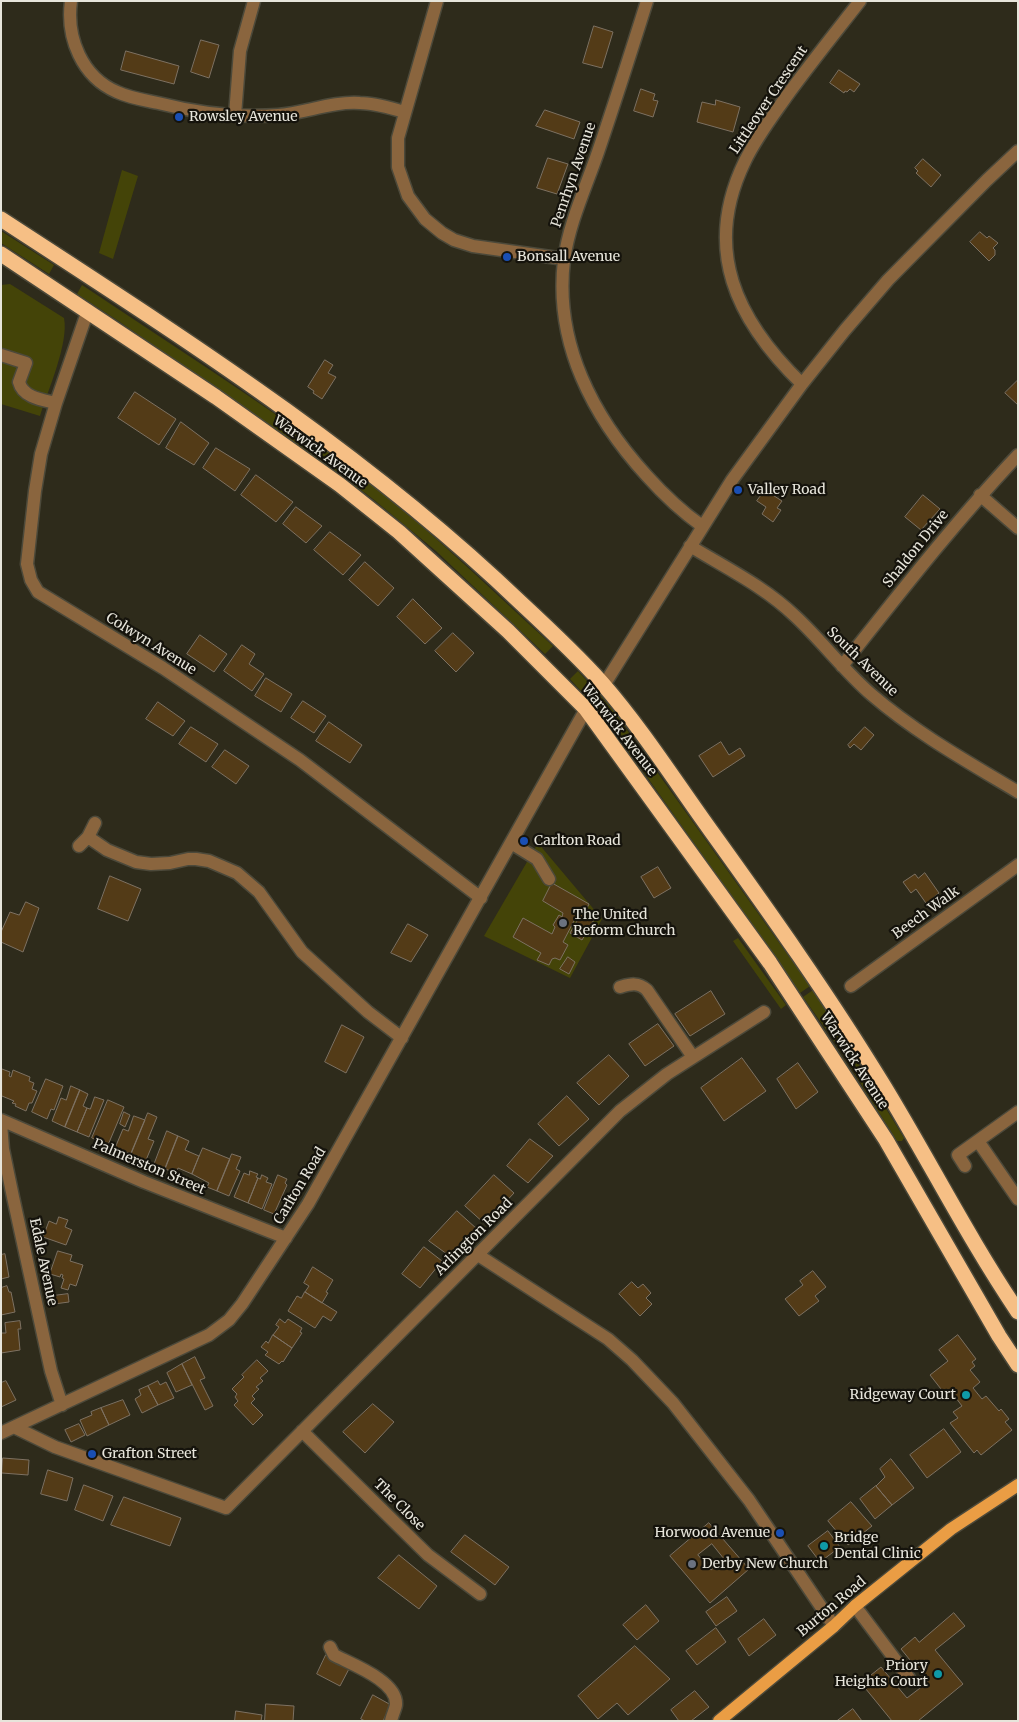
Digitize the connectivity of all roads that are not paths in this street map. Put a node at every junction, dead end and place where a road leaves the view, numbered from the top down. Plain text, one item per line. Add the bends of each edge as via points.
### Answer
1 (71, 1) edge
2 (254, 1) edge
3 (437, 1) edge
4 (647, 1) edge
5 (860, 1) edge
6 (405, 112) junction
7 (235, 116) junction
8 (1018, 151) edge
9 (1, 219) edge
10 (1, 254) edge
11 (564, 259) junction
12 (88, 310) junction
13 (1, 356) edge
14 (802, 384) junction
15 (56, 403) junction
16 (1018, 455) edge
17 (980, 495) junction
18 (702, 526) junction
19 (1018, 528) edge
20 (690, 546) junction
21 (842, 666) junction
22 (604, 685) junction
23 (586, 709) junction
24 (1018, 792) edge
25 (95, 823) dead end
26 (88, 837) junction
27 (511, 844) junction
28 (79, 846) dead end
29 (1018, 865) edge
30 (549, 879) dead end
31 (481, 898) junction
32 (620, 986) dead end
33 (851, 986) dead end
34 (764, 1012) dead end
35 (402, 1038) junction
36 (693, 1057) junction
37 (1018, 1112) edge
38 (1, 1122) edge
39 (978, 1141) junction
40 (965, 1166) dead end
41 (1018, 1198) edge
42 (286, 1238) junction
43 (478, 1255) junction
44 (1017, 1312) edge
45 (1018, 1365) edge
46 (62, 1406) junction
47 (14, 1427) junction
48 (302, 1431) junction
49 (1, 1433) edge
50 (1018, 1485) edge
51 (480, 1594) dead end
52 (854, 1606) junction
53 (834, 1626) junction
54 (330, 1647) dead end
55 (909, 1678) dead end
56 (391, 1721) edge
57 (719, 1721) edge

1 - 7 street via 70,24 77,51 87,68 102,83 122,94 174,108
2 - 7 street via 240,52
3 - 6 street
4 - 11 street, Penrhyn Avenue
5 - 14 street, Littleover Crescent via 758,137 740,171 728,216 726,257 740,304 766,344
6 - 7 street via 354,103 285,114
6 - 11 street via 397,145 398,167 408,196 425,219 446,235 468,244
8 - 14 street via 888,280
9 - 22 highway, Warwick Avenue via 234,374 361,465 480,564
10 - 12 highway, Warwick Avenue
11 - 18 street, Penrhyn Avenue via 569,337 595,408 631,458 682,512
12 - 15 street, Colwyn Avenue
12 - 23 highway, Warwick Avenue via 340,485 399,532 508,631
13 - 15 street via 26,363 19,382 22,390
14 - 18 street
15 - 31 street, Colwyn Avenue via 41,454 30,530 27,564 38,592 163,668 300,760
16 - 17 street, Shaldon Drive
17 - 19 street
17 - 21 street, Shaldon Drive
18 - 20 street
20 - 21 street, South Avenue via 773,597 794,614
20 - 22 street
21 - 24 street, South Avenue via 872,696 912,726
22 - 44 highway, Warwick Avenue via 819,983 881,1081
23 - 27 street, Carlton Road
23 - 45 highway, Warwick Avenue via 764,955 886,1140
25 - 26 street
26 - 28 street
26 - 35 street via 107,850 136,862 170,863 196,859 237,873 259,892 302,952
27 - 30 street via 537,859
27 - 31 street, Carlton Road
29 - 33 street, Beech Walk
31 - 35 street, Carlton Road
32 - 36 street via 633,983 647,990
34 - 36 street, Arlington Road
35 - 42 street, Carlton Road
36 - 43 street, Arlington Road via 620,1111
37 - 39 street
38 - 42 street, Palmerston Street
38 - 46 street, Edale Avenue via 11,1187 51,1371
39 - 40 street via 958,1155
39 - 41 street
42 - 46 street, Carlton Road via 229,1320 209,1335
43 - 48 street, Arlington Road
43 - 53 street via 608,1339 632,1360 673,1403 749,1500
46 - 47 street, Carlton Road
47 - 48 street, Arlington Road via 55,1447 226,1508
47 - 49 street, Carlton Road
48 - 51 street, The Close via 428,1555
50 - 52 main road, Burton Road via 951,1529
52 - 53 main road, Burton Road
52 - 55 street
53 - 57 main road, Burton Road
54 - 56 street via 334,1655 381,1679 393,1694 396,1704

